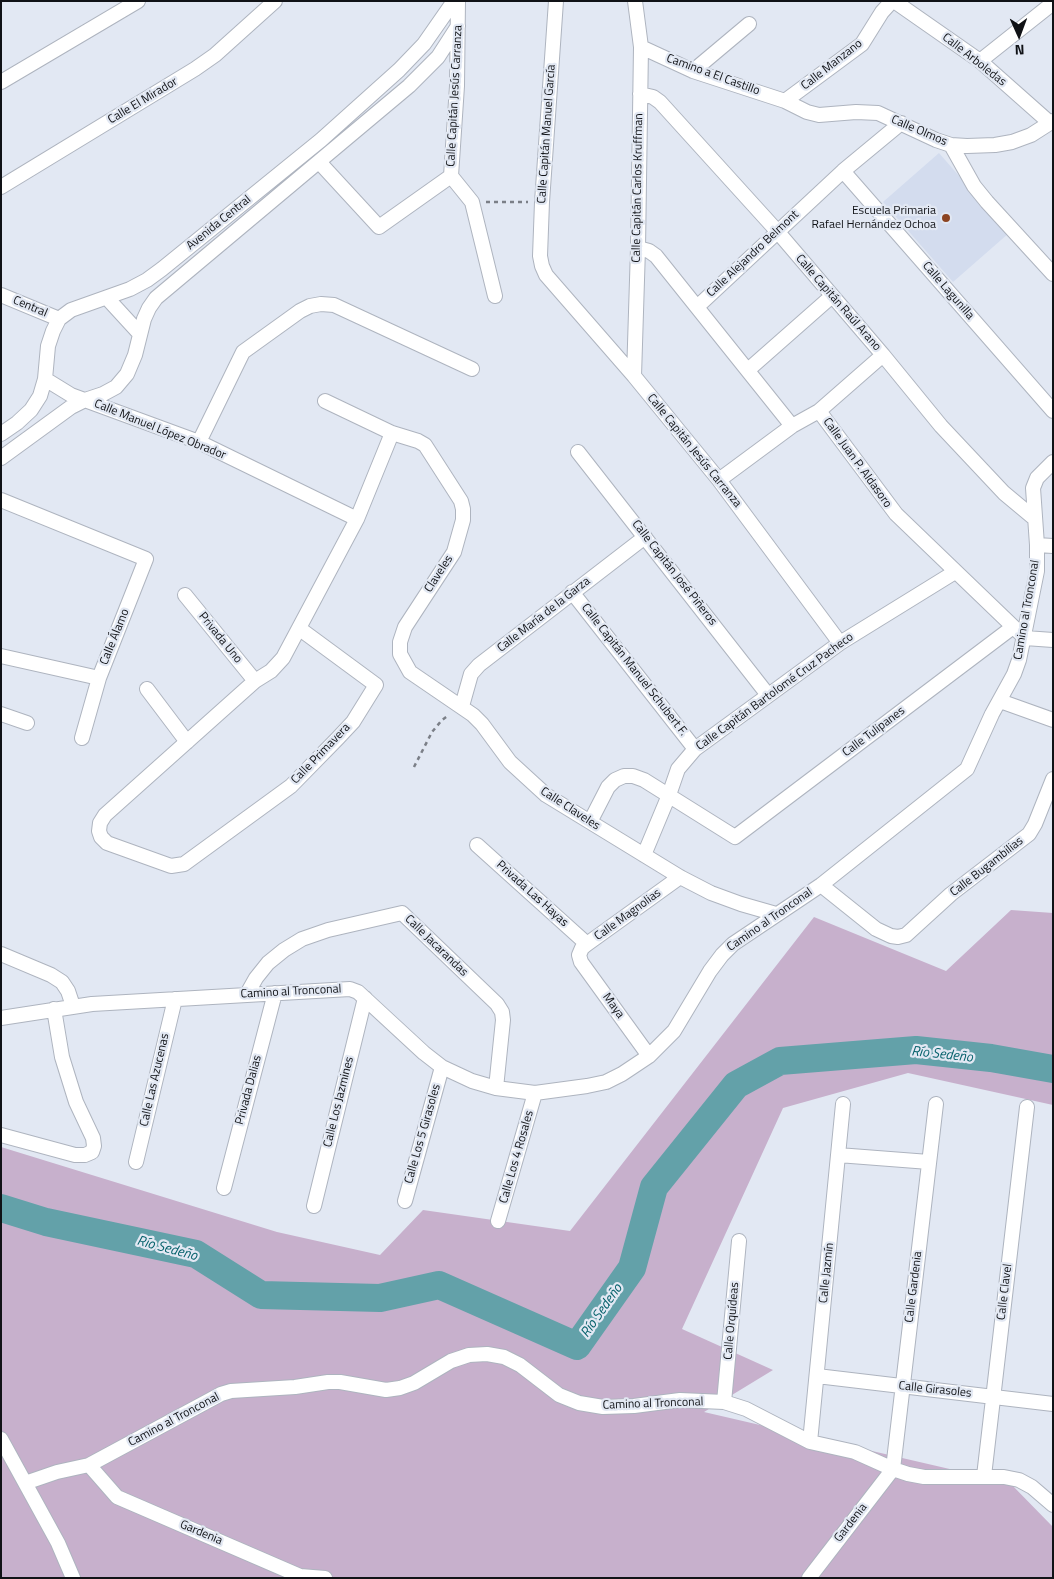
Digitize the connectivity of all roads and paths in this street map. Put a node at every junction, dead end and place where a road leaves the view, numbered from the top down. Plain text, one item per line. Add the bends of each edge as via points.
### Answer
1 (138, 1) edge
2 (275, 1) edge
3 (454, 1) edge
4 (458, 1) edge
5 (556, 1) edge
6 (635, 1) edge
7 (893, 1) edge
8 (1053, 3) edge
9 (750, 24) dead end
10 (458, 26) junction
11 (641, 48) junction
12 (980, 61) junction
13 (692, 71) junction
14 (1, 82) edge
15 (640, 94) junction
16 (785, 101) junction
17 (1052, 122) edge
18 (901, 123) junction
19 (952, 145) junction
20 (320, 162) junction
21 (843, 172) junction
22 (451, 176) junction
23 (1, 187) edge
24 (472, 202) junction
25 (542, 202) junction
26 (777, 231) junction
27 (638, 248) junction
28 (542, 266) joint
29 (1053, 274) edge
30 (1, 295) edge
31 (495, 296) dead end
32 (832, 296) junction
33 (108, 298) junction
34 (697, 307) junction
35 (59, 319) junction
36 (140, 334) junction
37 (883, 355) junction
38 (472, 369) dead end
39 (748, 370) junction
40 (634, 376) junction
41 (45, 379) junction
42 (84, 400) junction
43 (325, 400) dead end
44 (1053, 410) edge
45 (819, 411) junction
46 (792, 426) junction
47 (1, 434) edge
48 (392, 434) junction
49 (199, 442) junction
50 (578, 452) dead end
51 (1, 458) edge
52 (1053, 462) edge
53 (719, 480) junction
54 (1, 500) edge
55 (1034, 518) junction
56 (358, 519) junction
57 (645, 537) junction
58 (1037, 544) junction
59 (1053, 546) edge
60 (955, 572) junction
61 (572, 592) junction
62 (185, 596) dead end
63 (1013, 627) junction
64 (300, 629) junction
65 (1025, 638) junction
66 (1053, 640) edge
67 (840, 643) junction
68 (400, 654) joint
69 (1, 656) edge
70 (99, 678) junction
71 (255, 681) junction
72 (147, 689) dead end
73 (768, 695) junction
74 (1000, 701) junction
75 (462, 706) junction
76 (1, 714) edge
77 (1053, 720) edge
78 (27, 723) dead end
79 (82, 738) dead end
80 (187, 742) junction
81 (695, 749) junction
82 (414, 767) dead end
83 (1053, 779) edge
84 (669, 795) junction
85 (590, 822) junction
86 (477, 845) dead end
87 (644, 855) junction
88 (680, 877) junction
89 (821, 885) junction
90 (776, 914) junction
91 (583, 949) junction
92 (1, 954) edge
93 (275, 993) junction
94 (248, 994) junction
95 (365, 998) junction
96 (175, 999) junction
97 (73, 1006) junction
98 (54, 1009) junction
99 (1, 1018) edge
100 (649, 1056) junction
101 (442, 1067) junction
102 (496, 1088) junction
103 (535, 1093) junction
104 (843, 1104) dead end
105 (936, 1104) dead end
106 (1027, 1107) dead end
107 (1, 1135) edge
108 (838, 1155) junction
109 (136, 1162) dead end
110 (929, 1162) junction
111 (224, 1188) dead end
112 (405, 1201) dead end
113 (314, 1206) dead end
114 (498, 1222) dead end
115 (739, 1240) dead end
116 (817, 1376) junction
117 (903, 1387) junction
118 (993, 1397) junction
119 (724, 1402) junction
120 (1053, 1404) edge
121 (1, 1439) edge
122 (810, 1442) junction
123 (89, 1465) junction
124 (893, 1469) junction
125 (984, 1476) junction
126 (25, 1484) junction
127 (1053, 1505) edge
128 (73, 1578) edge
129 (325, 1578) edge
130 (809, 1578) edge

1 - 14 street
2 - 23 street, Calle El Mirador via 195,69
3 - 33 street, Avenida Central via 412,57 321,140 162,269
4 - 10 street, Calle Capitán Jesús Carranza
5 - 25 street, Calle Capitán Manuel García
6 - 11 street, Calle Capitán Carlos Kruffman
7 - 12 street, Calle Arboledas
7 - 16 street, Calle Manzano via 862,44
8 - 12 street
9 - 13 street
10 - 20 street, Avenida Central via 424,72
10 - 22 street, Calle Capitán Jesús Carranza
11 - 13 street, Camino a El Castillo
11 - 15 street, Calle Capitán Carlos Kruffman
12 - 17 street, Calle Arboledas
13 - 16 street, Camino a El Castillo
15 - 26 street, Calle Capitán Raúl Arano via 660,102
15 - 27 street, Calle Capitán Carlos Kruffman
16 - 18 street, Calle Olmos via 819,115 878,113
17 - 19 street via 1012,142
18 - 19 street, Calle Olmos
18 - 21 street, Calle Alejandro Belmont
19 - 29 street, Calle Olmos via 982,196
20 - 22 street via 379,227
20 - 36 street, Avenida Central via 156,298
21 - 26 street, Calle Alejandro Belmont
21 - 44 street, Calle Lagunilla
22 - 24 street, Calle Capitán Jesús Carranza
24 - 25 path
24 - 31 street
25 - 28 street, Calle Capitán Manuel García
26 - 32 street, Calle Capitán Raúl Arano
26 - 34 street, Calle Alejandro Belmont
27 - 34 street via 656,256
27 - 40 street, Calle Capitán Carlos Kruffman
28 - 40 street, Calle Capitán Jesús Carranza via 546,275
30 - 35 street, Central
32 - 37 street, Calle Capitán Raúl Arano
32 - 39 street
33 - 35 street, Avenida Central via 71,310
33 - 36 street
34 - 39 street
35 - 41 street via 48,346
36 - 42 street, Avenida Central via 127,374 116,387
37 - 45 street
37 - 55 street, Calle Capitán Raúl Arano via 940,426 1004,493
38 - 49 street via 334,305 310,306 243,352
39 - 46 street
40 - 53 street, Calle Capitán Jesús Carranza
41 - 42 street, Calle Manuel López Obrador
41 - 47 street via 31,410
42 - 49 street, Calle Manuel López Obrador
42 - 51 street, Avenida Central
43 - 48 street, Claveles
45 - 46 street, Calle Juan P. Aldasoro
45 - 60 street, Calle Juan P. Aldasoro via 896,514
46 - 53 street, Calle Juan P. Aldasoro
48 - 56 street
48 - 68 street, Claveles via 425,445 463,509 454,552 405,627
49 - 56 street, Calle Manuel López Obrador
50 - 57 street, Calle Capitán José Piñeros
52 - 55 street, Camino al Tronconal via 1037,478 1033,488
53 - 67 street, Calle Capitán Jesús Carranza
54 - 70 street, Calle Álamo via 146,559
55 - 58 street, Camino al Tronconal
56 - 64 street
57 - 61 street, Calle María de la Garza
57 - 73 street, Calle Capitán José Piñeros
58 - 59 street
58 - 65 street, Camino al Tronconal via 1037,570
60 - 63 street, Calle Juan P. Aldasoro
60 - 67 street, Calle Capitán Bartolomé Cruz Pacheco
61 - 75 street, Calle María de la Garza via 479,665 471,674
61 - 81 street, Calle Capitán Manuel Schubert F.
62 - 71 street, Privada Uno
63 - 65 street, Calle Juan P. Aldasoro
63 - 84 street, Calle Tulipanes via 735,837
64 - 71 street via 284,658
64 - 80 street, Calle Primavera via 376,685 353,722 291,786 184,864 170,866 107,843 99,831 105,815
65 - 66 street
65 - 74 street, Camino al Tronconal via 1014,674
67 - 73 street, Calle Capitán Bartolomé Cruz Pacheco
68 - 75 street, Calle Claveles via 417,678
69 - 70 street, Calle Álamo
70 - 79 street
71 - 80 street
72 - 80 street
73 - 81 street, Calle Capitán Bartolomé Cruz Pacheco
74 - 77 street
74 - 89 street, Camino al Tronconal via 967,768
75 - 82 path via 442,720 432,732
75 - 85 street, Calle Claveles via 482,724 526,778 546,795
76 - 78 street
81 - 84 street, Calle Capitán Bartolomé Cruz Pacheco via 678,769
83 - 89 street, Calle Bugambilias via 1029,834 951,894 906,935 891,936 876,929
84 - 85 street via 644,780 624,776 608,787
84 - 87 street, Calle Capitán Bartolomé Cruz Pacheco
85 - 87 street, Calle Claveles
86 - 91 street, Privada Las Hayas
87 - 88 street, Calle Claveles
88 - 90 street, Calle Claveles via 726,898
88 - 91 street, Calle Magnolias
89 - 90 street, Camino al Tronconal
90 - 100 street, Camino al Tronconal via 722,955 674,1031
91 - 100 street, Maya via 581,962
92 - 97 street via 62,982
93 - 94 street, Camino al Tronconal
93 - 95 street, Camino al Tronconal via 350,989
93 - 111 street, Privada Dalias
94 - 96 street, Camino al Tronconal
94 - 102 street, Calle Jacarandas via 268,963 302,940 328,930 402,913 502,1012
95 - 101 street, Camino al Tronconal
95 - 113 street, Calle Los Jazmines
96 - 97 street, Camino al Tronconal
96 - 109 street, Calle Las Azucenas
97 - 98 street, Camino al Tronconal
98 - 99 street, Camino al Tronconal
98 - 107 street via 64,1064 76,1102 93,1138 92,1152 75,1155
100 - 103 street, Camino al Tronconal via 606,1082
101 - 102 street, Camino al Tronconal
101 - 112 street, Calle Los 5 Girasoles
102 - 103 street, Camino al Tronconal
103 - 114 street, Calle Los 4 Rosales
104 - 108 street, Calle Jazmín
105 - 110 street, Calle Gardenia
106 - 118 street, Calle Clavel
108 - 110 street
108 - 116 street, Calle Jazmín
110 - 117 street, Calle Gardenia
115 - 119 street, Calle Orquídeas
116 - 117 street, Calle Girasoles
116 - 122 street, Calle Jazmín
117 - 118 street, Calle Girasoles
117 - 124 street, Calle Gardenia
118 - 120 street, Calle Girasoles
118 - 125 street, Calle Clavel
119 - 122 street, Camino al Tronconal via 746,1409
119 - 123 street, Camino al Tronconal via 680,1400 603,1407 580,1403 559,1394 504,1357 469,1355 400,1388 386,1390 328,1382 226,1392
121 - 126 street
122 - 124 street, Camino al Tronconal via 856,1452
123 - 126 street, Camino al Tronconal
123 - 129 street, Gardenia via 117,1497 300,1576
124 - 125 street, Camino al Tronconal via 924,1477
124 - 130 street, Gardenia
125 - 127 street, Camino al Tronconal via 1019,1480
126 - 128 street via 58,1543

